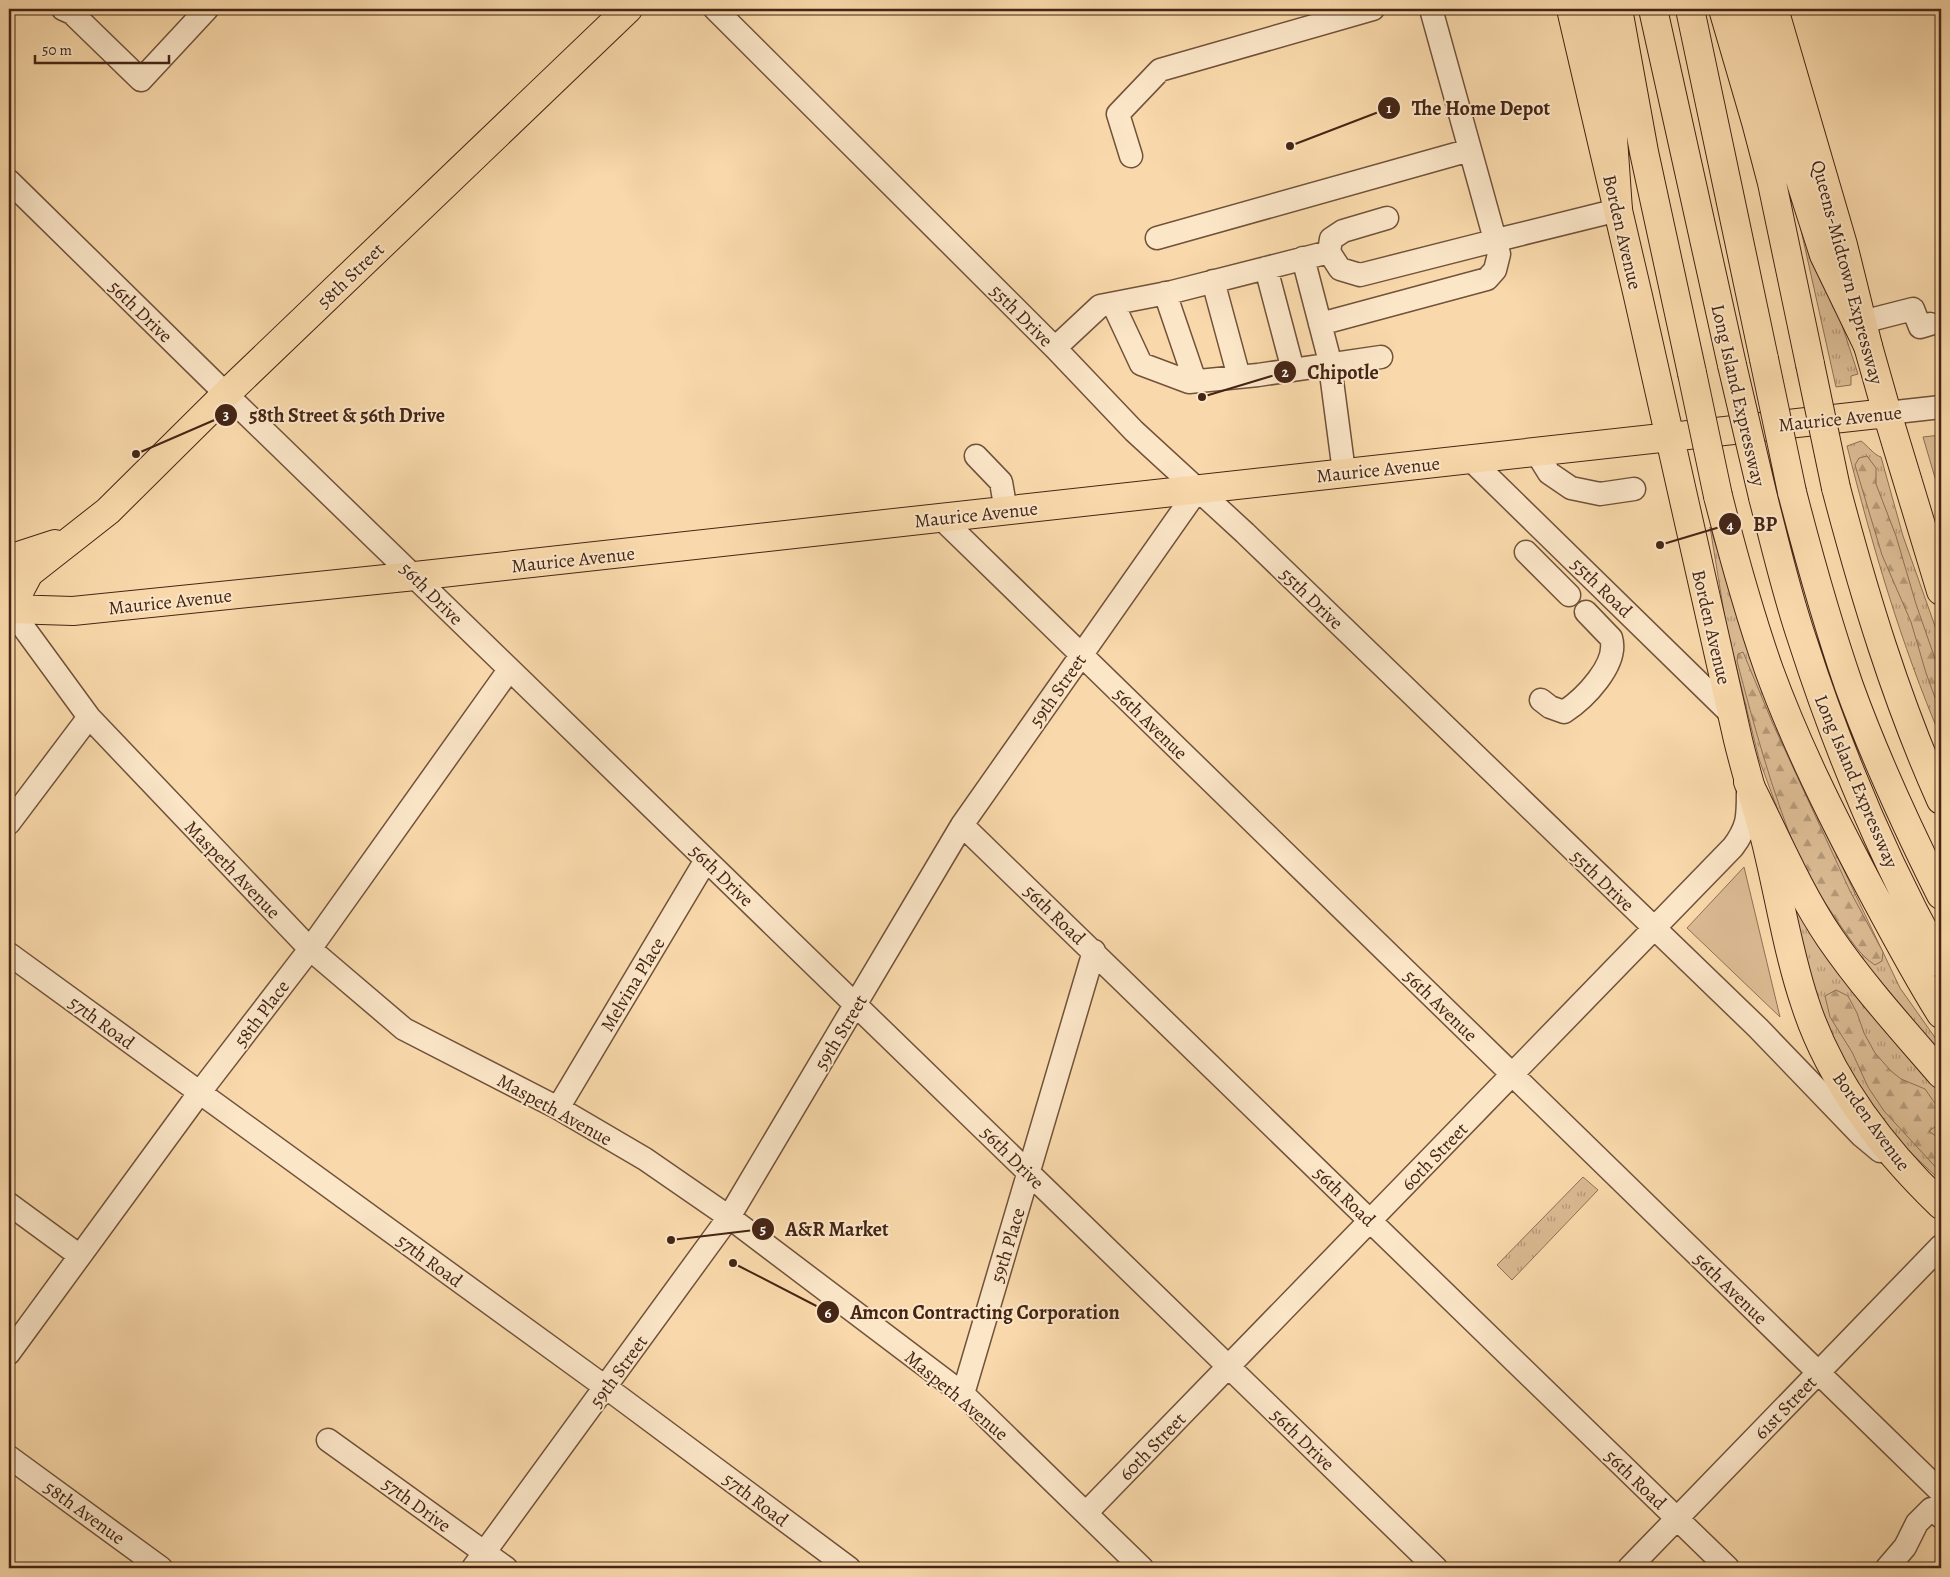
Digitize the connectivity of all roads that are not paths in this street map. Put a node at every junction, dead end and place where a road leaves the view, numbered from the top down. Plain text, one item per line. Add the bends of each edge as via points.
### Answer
1 (207, 9) edge
2 (628, 9) edge
3 (715, 9) edge
4 (1373, 9) edge
5 (1431, 9) edge
6 (1571, 9) edge
7 (1594, 9) edge
8 (1618, 9) edge
9 (1653, 9) edge
10 (1690, 9) edge
11 (1723, 9) edge
12 (1747, 9) edge
13 (1774, 9) edge
14 (68, 10) edge
15 (1470, 150) junction
16 (1131, 156) dead end
17 (9, 181) edge
18 (1618, 210) junction
19 (1387, 218) dead end
20 (1157, 238) dead end
21 (1329, 252) junction
22 (1303, 258) junction
23 (1266, 268) junction
24 (1213, 281) junction
25 (1165, 293) junction
26 (1113, 304) junction
27 (1320, 324) junction
28 (1930, 324) dead end
29 (1865, 334) junction
30 (1055, 348) junction
31 (1381, 357) dead end
32 (1330, 365) junction
33 (1293, 370) junction
34 (1239, 377) junction
35 (1195, 381) junction
36 (226, 394) junction
37 (1941, 407) edge
38 (1887, 413) junction
39 (1670, 437) junction
40 (1536, 452) junction
41 (976, 456) dead end
42 (1470, 459) junction
43 (1344, 472) junction
44 (1198, 489) junction
45 (1634, 489) dead end
46 (1006, 510) junction
47 (941, 518) junction
48 (71, 540) junction
49 (1526, 552) dead end
50 (9, 559) edge
51 (415, 576) junction
52 (1941, 592) edge
53 (1569, 595) dead end
54 (9, 609) edge
55 (1586, 612) dead end
56 (1631, 615) junction
57 (1609, 634) junction
58 (1081, 656) junction
59 (510, 670) junction
60 (1541, 700) dead end
61 (1732, 716) junction
62 (89, 717) junction
63 (1748, 782) junction
64 (1941, 800) edge
65 (9, 823) edge
66 (962, 824) junction
67 (706, 860) junction
68 (1941, 895) edge
69 (1653, 928) junction
70 (310, 949) junction
71 (1094, 952) junction
72 (9, 954) edge
73 (1941, 963) edge
74 (856, 1005) junction
75 (1941, 1014) edge
76 (1941, 1074) edge
77 (1512, 1075) junction
78 (200, 1092) junction
79 (558, 1108) junction
80 (1029, 1173) junction
81 (1916, 1180) junction
82 (9, 1204) edge
83 (1941, 1205) edge
84 (729, 1217) junction
85 (1371, 1221) junction
86 (1941, 1246) edge
87 (80, 1256) junction
88 (9, 1353) edge
89 (1229, 1367) junction
90 (1818, 1373) junction
91 (606, 1388) junction
92 (963, 1394) junction
93 (328, 1440) dead end
94 (9, 1457) edge
95 (1941, 1492) edge
96 (1086, 1513) junction
97 (1941, 1517) edge
98 (1677, 1519) junction
99 (478, 1560) edge
100 (161, 1568) edge
101 (506, 1568) edge
102 (848, 1568) edge
103 (1142, 1568) edge
104 (1436, 1568) edge
105 (1629, 1568) edge
106 (1728, 1568) edge
107 (1888, 1568) edge

1 - 14 street via 141,80
2 - 36 main road, 58th Street
3 - 30 street, 55th Drive
4 - 16 street via 1160,70 1118,114
5 - 15 street
6 - 18 main road, Borden Avenue
7 - 18 main road via 1610,95
8 - 75 main road, bridge via 1644,152 1718,496 1757,634 1807,761 1853,856
9 - 73 main road, Long Island Expressway, bridge via 1762,497 1798,629 1832,726 1884,850
10 - 68 main road, Long Island Expressway, bridge via 1792,492 1810,562 1850,688 1899,808
11 - 64 main road, bridge via 1772,183 1836,488 1866,597
12 - 29 main road via 1824,255
13 - 29 main road, Queens-Midtown Expressway via 1843,245
15 - 20 street
15 - 27 street via 1499,254 1495,270 1487,279
17 - 36 street, 56th Drive
18 - 21 street via 1360,275 1340,269
18 - 39 main road, Borden Avenue
19 - 21 street via 1342,231 1331,239
21 - 22 street
22 - 23 street
22 - 27 street
23 - 24 street
23 - 33 street
24 - 25 street
24 - 34 street
25 - 26 street
25 - 35 street
26 - 30 street via 1100,306
26 - 35 street via 1141,364 1189,382
27 - 32 street
28 - 29 street via 1920,327 1913,309
29 - 38 main road, Queens-Midtown Expressway
30 - 44 street, 55th Drive via 1134,431
31 - 32 street
32 - 33 street
32 - 43 street
33 - 34 street
34 - 35 street
36 - 48 main road, 58th Street via 108,511
36 - 51 street, 56th Drive
37 - 38 street, Maurice Avenue
38 - 39 main road, Maurice Avenue
38 - 52 main road, Queens-Midtown Expressway
39 - 40 main road, Maurice Avenue
39 - 61 main road, Borden Avenue
40 - 42 main road, Maurice Avenue
40 - 45 street via 1550,473 1571,488 1600,494
41 - 46 street via 1001,482
42 - 43 main road, Maurice Avenue
42 - 56 street, 55th Road
43 - 44 main road, Maurice Avenue
44 - 46 main road, Maurice Avenue
44 - 58 street, 59th Street
44 - 69 street, 55th Drive
46 - 47 main road, Maurice Avenue
47 - 51 main road, Maurice Avenue
47 - 58 street, 56th Avenue
48 - 50 main road, 58th Street
48 - 54 main road, 58th Street via 29,573
49 - 53 street
51 - 54 main road, Maurice Avenue via 73,611
51 - 59 street, 56th Drive
54 - 62 street, Maspeth Avenue
55 - 57 street
56 - 57 street
56 - 61 street, 55th Road
57 - 60 street via 1612,643 1606,666 1597,682 1577,702 1561,712
58 - 66 street, 59th Street
58 - 77 street, 56th Avenue
59 - 67 street, 56th Drive
59 - 70 street, 58th Place
61 - 63 main road, Borden Avenue
62 - 65 street
62 - 70 street, Maspeth Avenue
63 - 69 street, 60th Street via 1748,819 1739,839
63 - 76 main road via 1830,937 1866,987
63 - 81 main road, Borden Avenue via 1765,838 1796,976 1817,1034 1857,1107
66 - 71 street, 56th Road
66 - 74 street, 59th Street
67 - 74 street, 56th Drive
67 - 79 street, Melvina Place
69 - 77 street, 60th Street
69 - 81 street, 55th Drive via 1758,1028 1862,1136
70 - 78 street, 58th Place
70 - 79 street, Maspeth Avenue via 404,1029
71 - 80 street, 59th Place
71 - 85 street, 56th Road
72 - 78 street, 57th Road
74 - 80 street, 56th Drive
74 - 84 street, 59th Street
77 - 85 street, 60th Street
77 - 90 street, 56th Avenue
78 - 87 street, 58th Place
78 - 91 street, 57th Road
79 - 84 street, Maspeth Avenue via 645,1160
80 - 89 street, 56th Drive
80 - 92 street, 59th Place
81 - 83 main road, Borden Avenue
82 - 87 street
84 - 91 street, 59th Street
84 - 92 street, Maspeth Avenue
85 - 89 street, 60th Street
85 - 98 street, 56th Road
86 - 90 street, 61st Street
87 - 88 street, 58th Place
89 - 96 street, 60th Street
89 - 104 street, 56th Drive
90 - 95 street, 56th Avenue
90 - 98 street, 61st Street
91 - 99 street, 59th Street
91 - 102 street, 57th Road
92 - 96 street, Maspeth Avenue
93 - 99 street, 57th Drive
94 - 100 street, 58th Avenue
96 - 103 street, Maspeth Avenue
97 - 107 street via 1931,1509 1917,1523 1905,1547
98 - 105 street, 61st Street
98 - 106 street, 56th Road
99 - 101 street, 57th Drive

